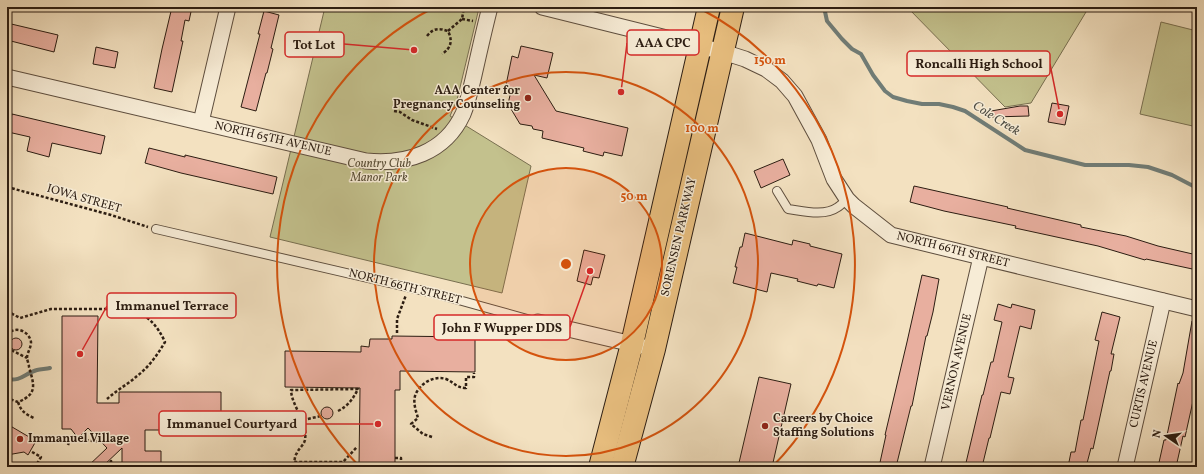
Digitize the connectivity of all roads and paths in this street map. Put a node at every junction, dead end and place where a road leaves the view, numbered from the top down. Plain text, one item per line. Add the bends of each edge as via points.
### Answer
1 (228, 7) edge
2 (464, 7) edge
3 (490, 7) edge
4 (542, 7) edge
5 (709, 7) edge
6 (733, 7) edge
7 (462, 19) junction
8 (476, 22) dead end
9 (448, 31) junction
10 (427, 36) dead end
11 (700, 46) junction
12 (723, 52) junction
13 (442, 54) dead end
14 (7, 77) edge
15 (394, 111) dead end
16 (201, 122) junction
17 (439, 130) dead end
18 (7, 187) edge
19 (777, 191) dead end
20 (848, 199) junction
21 (156, 229) joint
22 (981, 257) junction
23 (409, 288) junction
24 (1163, 301) junction
25 (1197, 309) edge
26 (9, 312) edge
27 (7, 318) edge
28 (538, 322) joint
29 (397, 333) dead end
30 (7, 335) edge
31 (632, 344) junction
32 (7, 348) edge
33 (654, 349) junction
34 (27, 358) junction
35 (474, 373) dead end
36 (7, 398) edge
37 (107, 399) dead end
38 (18, 402) junction
39 (338, 410) dead end
40 (320, 416) dead end
41 (34, 418) dead end
42 (303, 420) junction
43 (432, 438) dead end
44 (103, 442) dead end
45 (68, 445) dead end
46 (357, 448) dead end
47 (32, 452) dead end
48 (395, 458) dead end
49 (107, 466) dead end
50 (35, 467) edge
51 (112, 467) edge
52 (401, 467) edge
53 (600, 467) edge
54 (622, 467) edge
55 (932, 467) edge
56 (1125, 467) edge

1 - 16 street
2 - 7 path
3 - 16 street, NORTH 65TH AVENUE via 463,113 446,138 421,155 388,162 366,161
4 - 11 street, NORTH 66TH STREET
5 - 11 main road, SORENSEN PARKWAY
6 - 12 main road, SORENSEN PARKWAY
7 - 8 path
7 - 9 path
9 - 10 path via 438,28
9 - 13 path via 452,40
11 - 12 street, NORTH 66TH STREET
11 - 31 main road, SORENSEN PARKWAY
12 - 20 street, NORTH 66TH STREET via 766,68 795,96 819,140 834,180
12 - 33 main road, SORENSEN PARKWAY
14 - 16 street, NORTH 65TH AVENUE
15 - 17 path
18 - 21 path, IOWA STREET via 111,214
19 - 20 lane via 788,209 811,212 830,211
20 - 22 street, NORTH 66TH STREET via 891,235
21 - 23 lane, NORTH 66TH STREET
22 - 24 street, NORTH 66TH STREET
22 - 55 street, VERNON AVENUE
23 - 28 lane, NORTH 66TH STREET
23 - 29 path via 397,319
24 - 25 street, NORTH 66TH STREET
24 - 56 street, CURTIS AVENUE
26 - 27 path
26 - 37 path via 20,318 51,309 124,309 135,310 146,316 159,330 165,342 158,354 137,376
28 - 31 street, NORTH 66TH STREET
30 - 34 path via 13,330 24,332 31,341
31 - 33 street, NORTH 66TH STREET
31 - 53 main road, SORENSEN PARKWAY
32 - 34 path
33 - 54 main road, SORENSEN PARKWAY
34 - 38 path via 34,386 27,399
35 - 43 path via 474,377 466,377 466,388 460,388 446,379 439,378 427,381 419,389 415,401 418,418 411,424
36 - 38 path
38 - 41 path via 21,410
39 - 42 path via 355,397 358,389 290,390
40 - 42 path
42 - 46 path via 304,444 296,454 294,462 344,462
44 - 45 path via 84,440 69,442
47 - 50 path via 41,457
48 - 52 path via 401,458
49 - 51 path via 111,461

